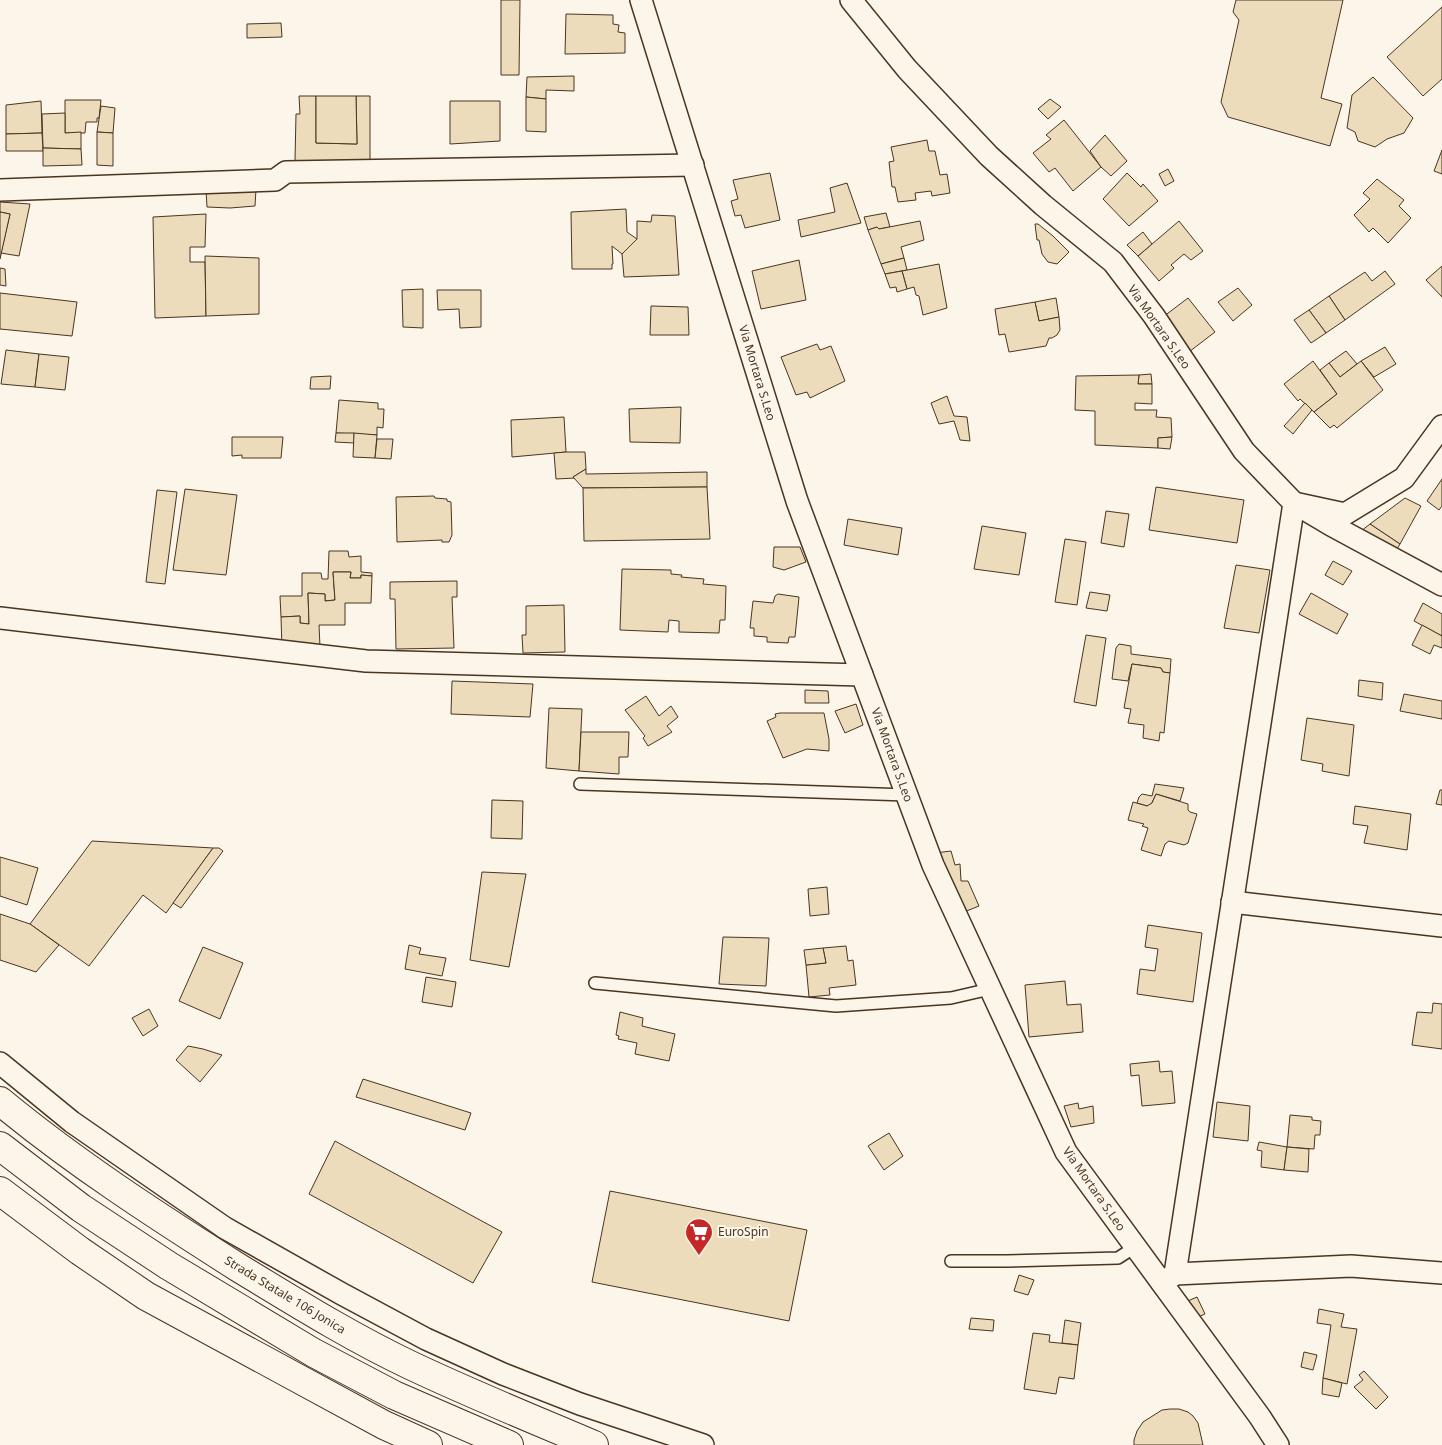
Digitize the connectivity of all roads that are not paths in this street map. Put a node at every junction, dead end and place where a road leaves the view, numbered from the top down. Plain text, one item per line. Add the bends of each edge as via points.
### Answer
1 (641, 0) edge
2 (853, 0) edge
3 (693, 165) junction
4 (0, 190) edge
5 (1442, 426) edge
6 (1434, 452) edge
7 (1294, 503) junction
8 (1442, 585) edge
9 (0, 618) edge
10 (862, 675) junction
11 (580, 784) dead end
12 (907, 794) junction
13 (1232, 902) junction
14 (1442, 926) edge
15 (595, 983) dead end
16 (990, 989) junction
17 (0, 1063) edge
18 (0, 1101) edge
19 (0, 1146) edge
20 (0, 1191) edge
21 (1135, 1247) junction
22 (951, 1261) dead end
23 (1442, 1273) edge
24 (1168, 1278) junction
25 (428, 1445) edge
26 (509, 1445) edge
27 (594, 1445) edge
28 (703, 1445) edge
29 (1278, 1445) edge

1 - 3 street, Via Mortara S.Leo
2 - 7 street, Via Mortara S.Leo via 907,69 989,156 1113,262 1154,316 1244,452
3 - 4 street via 286,172 274,180
3 - 10 street, Via Mortara S.Leo via 797,501
5 - 6 street
6 - 7 street via 1404,478 1345,514
7 - 8 street, Via Mortara S.Leo
7 - 13 street
9 - 10 street via 366,660
10 - 12 street, Via Mortara S.Leo
11 - 12 lane
12 - 16 street, Via Mortara S.Leo via 933,865
13 - 14 street
13 - 24 street
15 - 16 lane via 836,1006 951,998
16 - 21 street, Via Mortara S.Leo via 1066,1152
17 - 28 street via 72,1122 225,1228 342,1294 426,1339 502,1374
18 - 27 highway, Strada Statale 106 Jonica via 103,1179 328,1322 409,1365
19 - 26 highway via 81,1208 169,1266 314,1353 394,1395
20 - 25 highway via 146,1296 384,1425
21 - 22 lane via 1118,1258
21 - 24 street, Via Mortara S.Leo
23 - 24 street via 1351,1266
24 - 29 street, Via Mortara S.Leo

